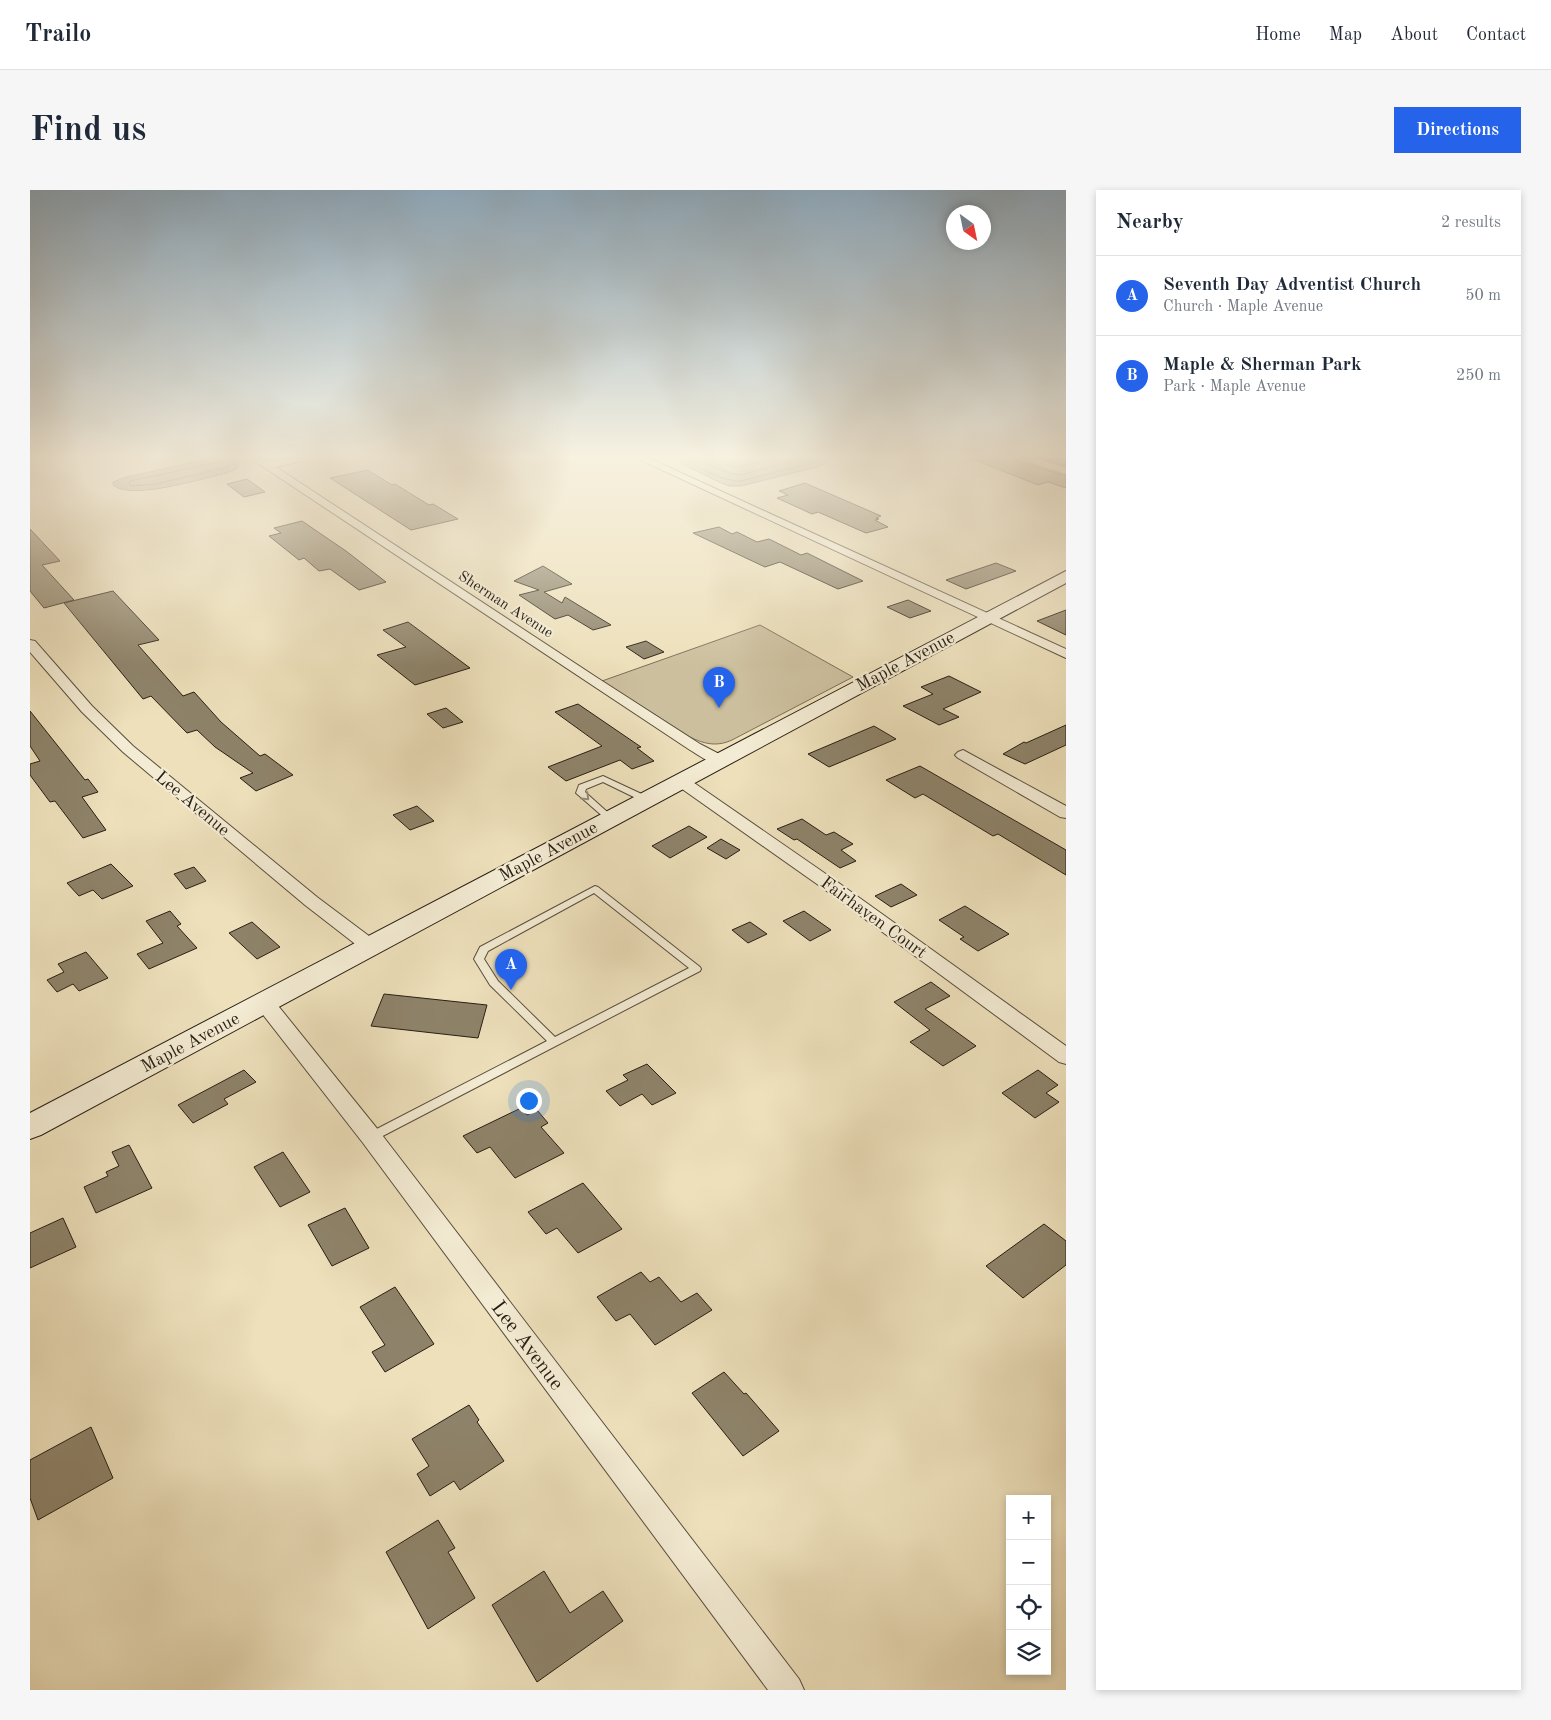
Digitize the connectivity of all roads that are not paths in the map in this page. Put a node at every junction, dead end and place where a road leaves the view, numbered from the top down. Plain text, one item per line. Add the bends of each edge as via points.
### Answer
1 (358, 526) edge
2 (790, 526) edge
3 (1066, 576) edge
4 (988, 617) junction
5 (30, 644) edge
6 (1066, 654) edge
7 (963, 755) dead end
8 (719, 760) junction
9 (681, 781) junction
10 (1066, 793) edge
11 (645, 800) junction
12 (1050, 804) junction
13 (1066, 813) edge
14 (610, 818) junction
15 (370, 946) junction
16 (264, 1002) junction
17 (554, 1043) junction
18 (1066, 1057) edge
19 (30, 1127) edge
20 (371, 1137) junction
21 (788, 1690) edge

1 - 8 street, Sherman Avenue
2 - 4 street
3 - 4 main road, Maple Avenue
4 - 6 street
4 - 8 main road, Maple Avenue
5 - 15 street, Lee Avenue via 87,709 128,749
7 - 12 street
8 - 9 main road, Maple Avenue
9 - 11 main road, Maple Avenue
9 - 18 street, Fairhaven Court
10 - 12 street
11 - 14 main road, Maple Avenue
11 -> 14 lane via 603,779 582,787 580,793
12 - 13 street
14 - 15 main road, Maple Avenue
15 - 16 main road, Maple Avenue
16 - 19 main road, Maple Avenue
16 - 20 street, Lee Avenue
17 - 17 lane via 601,1019 696,969 594,889 484,949 479,959 494,983
17 - 20 lane
20 - 21 street, Lee Avenue

